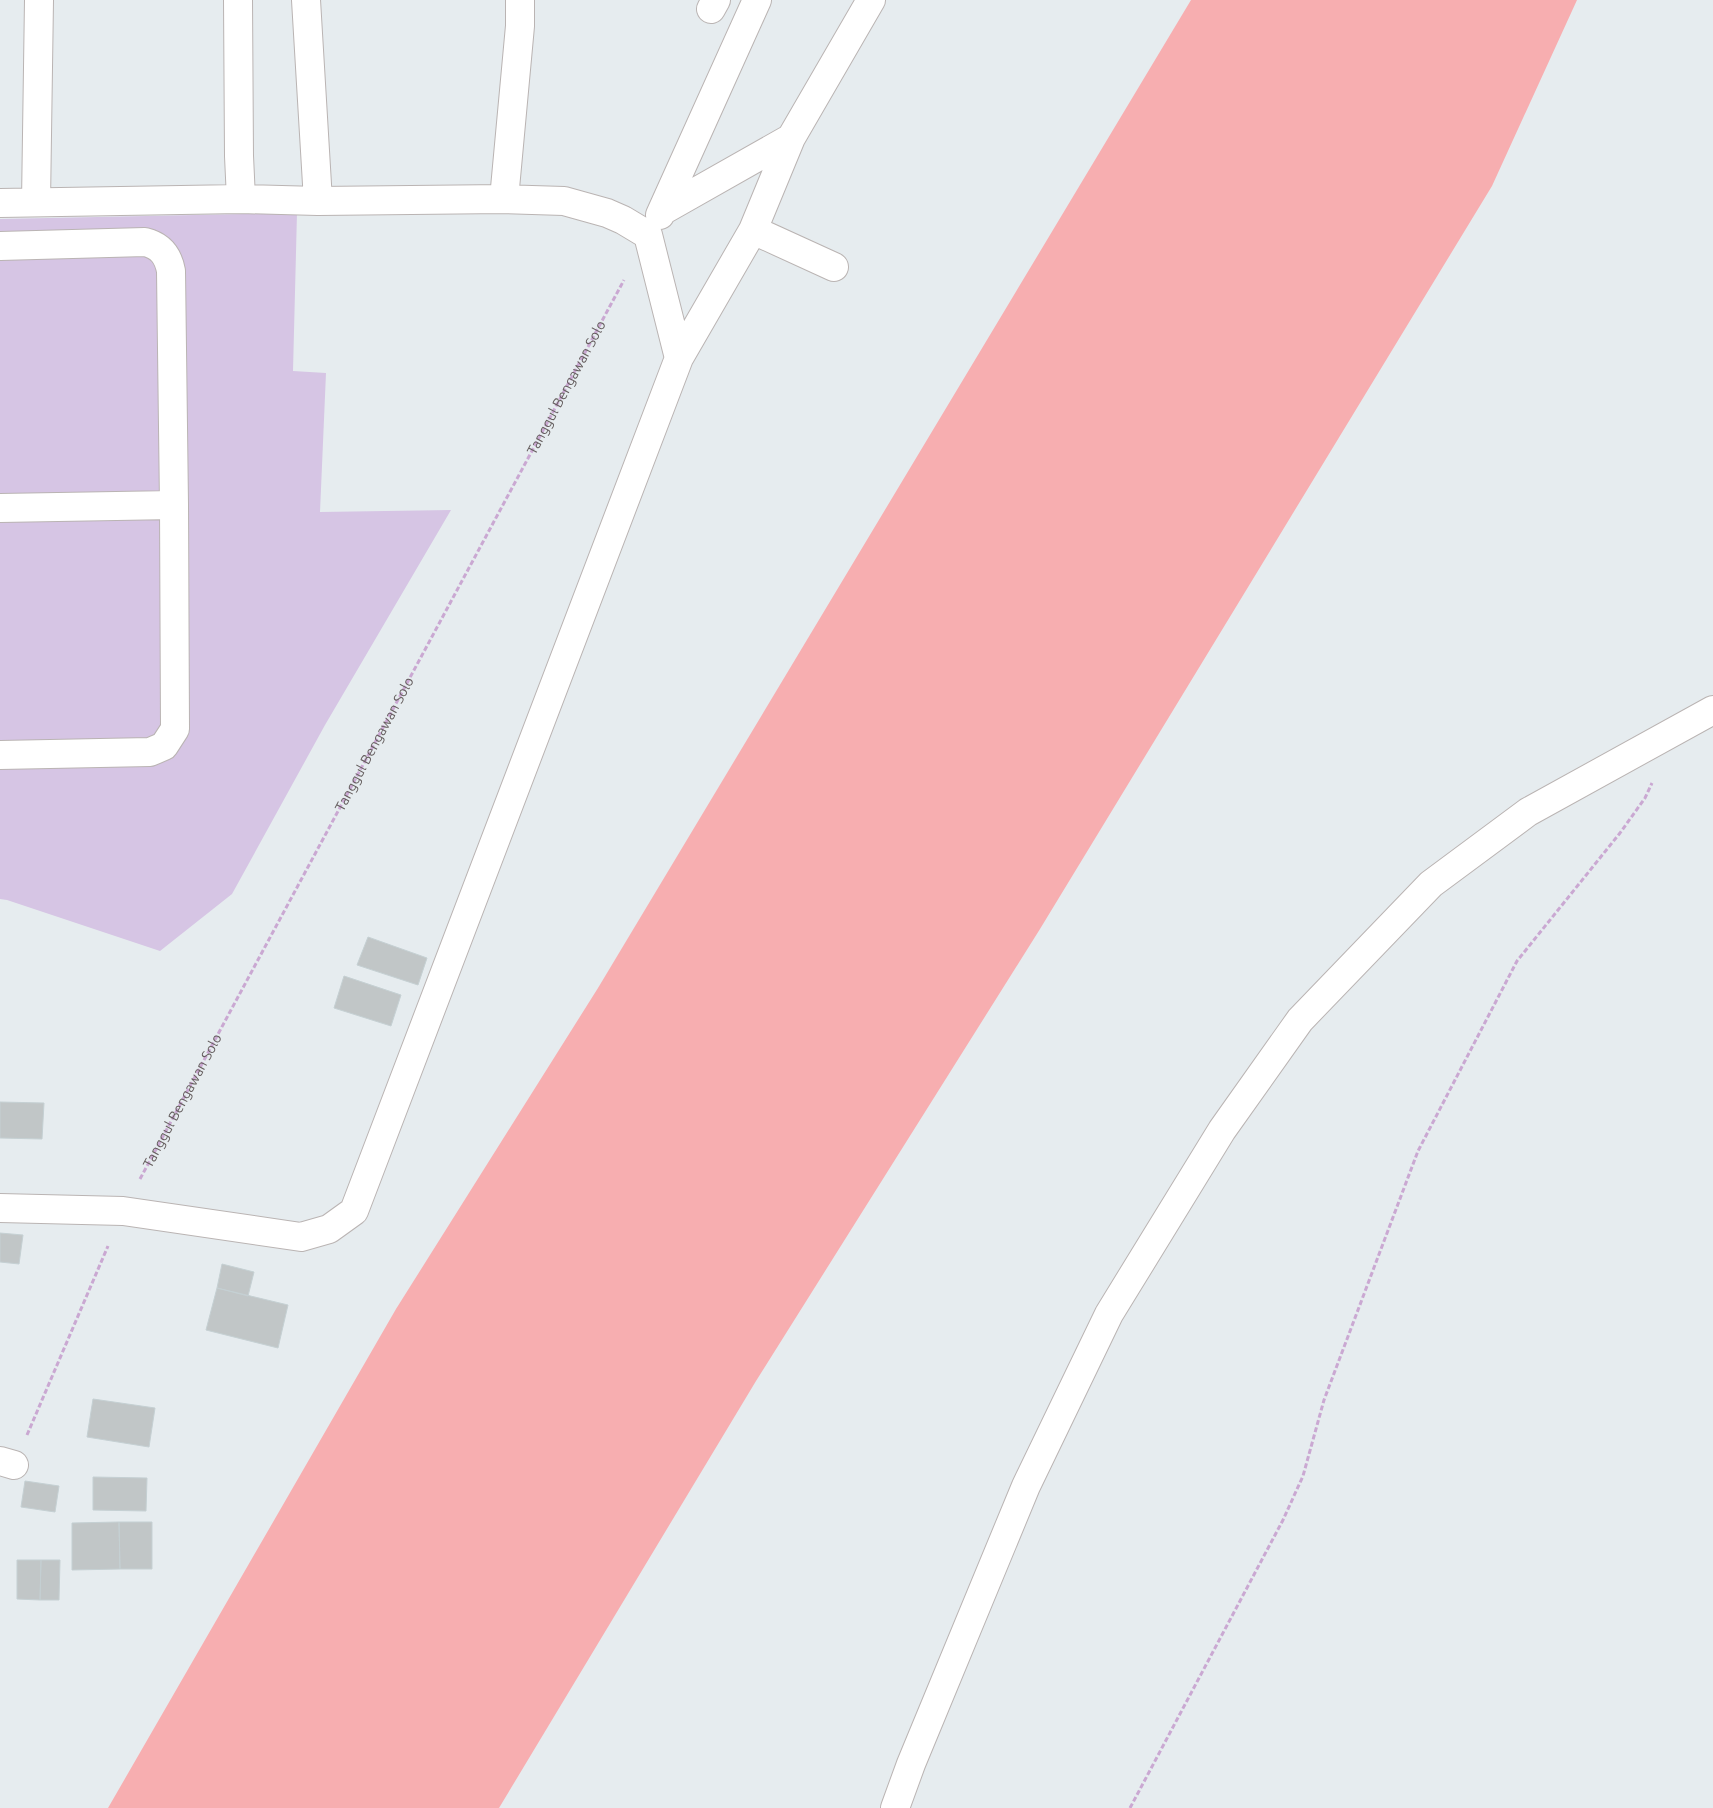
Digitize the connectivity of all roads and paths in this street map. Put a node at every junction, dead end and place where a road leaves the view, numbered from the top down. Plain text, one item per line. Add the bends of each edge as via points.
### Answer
1 (39, 0) edge
2 (238, 0) edge
3 (306, 0) edge
4 (520, 0) edge
5 (757, 0) edge
6 (871, 0) edge
7 (792, 138) junction
8 (242, 199) junction
9 (504, 199) junction
10 (318, 200) junction
11 (36, 202) junction
12 (0, 203) edge
13 (662, 211) junction
14 (753, 230) junction
15 (648, 235) junction
16 (0, 246) edge
17 (834, 267) dead end
18 (679, 358) junction
19 (174, 505) junction
20 (0, 508) edge
21 (1713, 687) edge
22 (1707, 714) edge
23 (0, 755) edge
24 (1653, 780) dead end
25 (0, 1208) edge
26 (123, 1211) junction
27 (7, 1463) edge
28 (896, 1808) edge
29 (1130, 1808) edge

1 - 11 street
2 - 8 street
3 - 10 street
4 - 9 street
5 - 13 street
6 - 7 street
7 - 13 street
7 - 14 street
8 - 10 street
8 - 11 street
9 - 10 street
9 - 15 street via 564,201 607,213
11 - 12 street
13 - 15 street
14 - 17 street
14 - 18 street
15 - 18 street
15 - 26 path, Tanggul Bengawan Solo
16 - 19 street via 145,242 163,251 172,271
18 - 26 street via 354,1211 329,1229 301,1237
19 - 20 street
19 - 23 street via 175,728 164,746 150,752
21 - 22 street
22 - 28 street via 1528,812 1431,884 1300,1020 1222,1130 1109,1314 1026,1486
24 - 29 path via 1645,798 1620,833 1517,961 1418,1152 1324,1400 1299,1485
25 - 26 street
26 - 27 path, Tanggul Bengawan Solo

